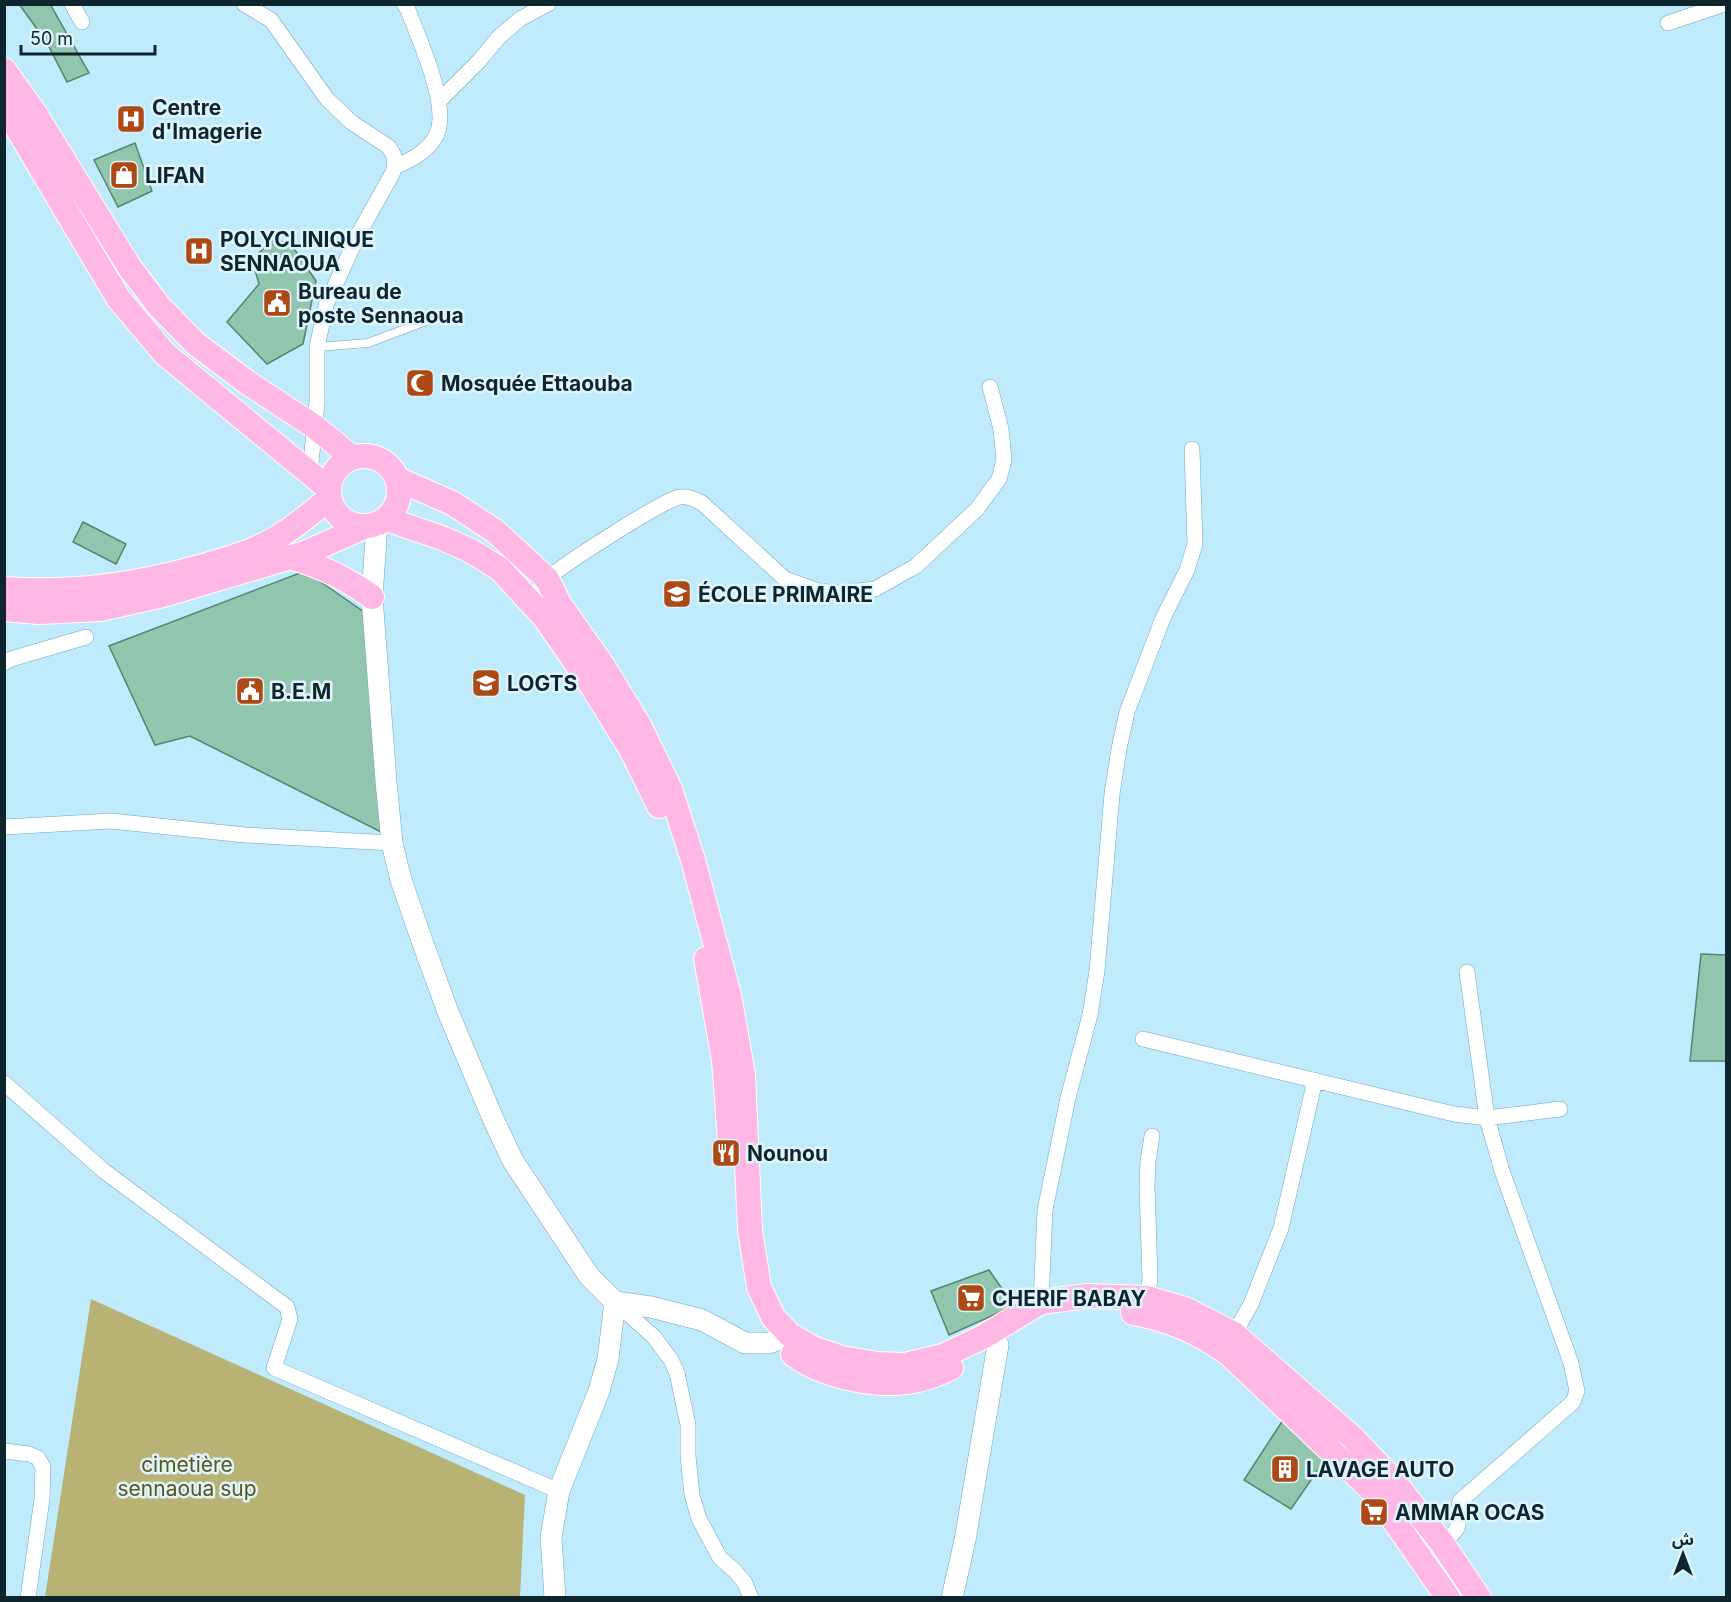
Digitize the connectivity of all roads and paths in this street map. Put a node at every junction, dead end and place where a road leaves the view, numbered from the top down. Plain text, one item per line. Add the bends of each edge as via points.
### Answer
1 (72, 4) edge
2 (244, 4) edge
3 (268, 4) edge
4 (404, 4) edge
5 (548, 4) edge
6 (1725, 4) edge
7 (271, 20) junction
8 (82, 22) dead end
9 (1668, 23) dead end
10 (4, 70) edge
11 (439, 101) junction
12 (4, 106) edge
13 (395, 167) junction
14 (429, 320) dead end
15 (317, 347) junction
16 (990, 387) dead end
17 (315, 427) junction
18 (1192, 449) dead end
19 (353, 458) junction
20 (310, 473) junction
21 (397, 478) junction
22 (330, 494) junction
23 (376, 523) junction
24 (290, 557) junction
25 (547, 579) junction
26 (4, 589) edge
27 (372, 597) junction
28 (529, 602) junction
29 (4, 609) edge
30 (86, 637) dead end
31 (4, 663) edge
32 (4, 827) edge
33 (392, 843) junction
34 (1467, 972) dead end
35 (1143, 1039) dead end
36 (1315, 1080) junction
37 (4, 1083) edge
38 (1560, 1109) dead end
39 (1487, 1118) junction
40 (1152, 1136) dead end
41 (1147, 1298) junction
42 (615, 1302) junction
43 (1041, 1302) junction
44 (1234, 1334) junction
45 (777, 1341) junction
46 (998, 1345) junction
47 (4, 1451) edge
48 (559, 1491) junction
49 (1442, 1543) junction
50 (27, 1598) edge
51 (555, 1598) edge
52 (751, 1598) edge
53 (952, 1598) edge
54 (1448, 1598) edge
55 (1479, 1598) edge

1 - 8 street
2 - 7 street
3 - 7 street
4 - 11 street
5 - 11 street via 498,37
6 - 9 street
7 - 13 street via 327,99 351,122 389,147
10 - 17 main road via 130,268 159,306 196,344
11 - 13 street via 437,135 416,157
12 - 20 main road via 118,298 165,354
13 - 15 street via 326,305
14 - 15 lane via 368,343
15 - 17 street
16 - 25 street via 1001,429 1004,460 999,479 977,509 916,566 875,589 819,591 784,579 702,503 680,496 634,520
17 - 19 main road
17 - 20 street
18 - 43 street via 1194,544 1187,570 1163,618 1127,712 1119,749 1097,971 1045,1209
19 - 21 main road via 383,462
19 - 22 main road via 334,473
20 - 22 main road
21 - 23 main road via 398,500 394,510
21 - 25 main road via 452,503 495,531
22 - 23 main road via 339,516 356,525
22 - 26 main road via 256,549 167,576 107,588
23 - 24 main road
23 - 27 main road
23 - 28 main road via 442,537 471,551 500,569
24 - 27 main road via 320,566
24 - 29 main road via 101,609
25 - 28 street
25 - 43 main road via 639,724 670,789 693,860 729,995 743,1074 750,1230 759,1287 773,1317 789,1334 813,1348 842,1358 905,1365 943,1356
27 - 33 main road
28 - 45 main road via 545,618 592,686 657,800 705,951 724,1060 737,1233 746,1285 755,1314
30 - 31 street
32 - 33 street via 111,821 245,835
33 - 42 main road via 448,1012 513,1161 589,1276
34 - 39 street
35 - 36 street
36 - 39 street via 1454,1114
36 - 44 street via 1281,1228 1251,1304
37 - 48 street via 104,1171 287,1307 290,1319 274,1368
38 - 39 street
39 - 49 street via 1577,1391 1573,1402 1460,1501 1457,1532
40 - 41 street via 1148,1161
41 - 43 main road via 1087,1296
41 - 44 main road via 1185,1309
42 - 45 main road via 702,1320 745,1343
42 - 48 main road via 602,1380
42 - 52 street via 654,1337 677,1373 688,1425 692,1495 699,1519 720,1558 745,1583
44 - 49 main road via 1352,1437 1392,1479
45 - 46 main road via 803,1361 869,1383 908,1382 944,1371
46 - 53 main road
46 - 54 main road via 1062,1311 1121,1310 1147,1315 1204,1336 1229,1354 1374,1492
47 - 50 street via 29,1454 38,1458 43,1467
48 - 51 main road via 551,1537
49 - 55 main road

